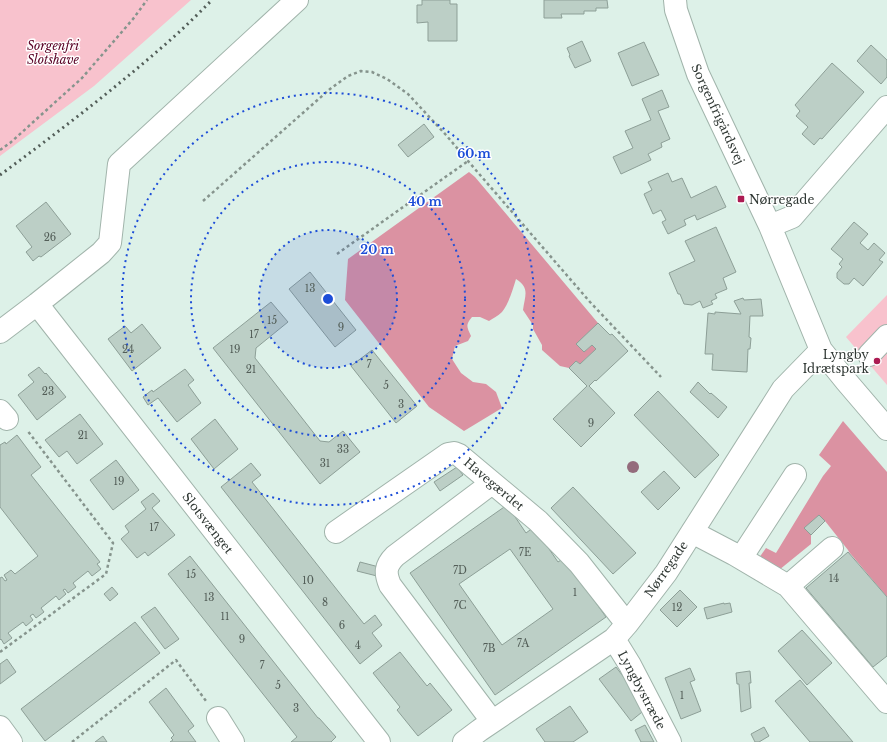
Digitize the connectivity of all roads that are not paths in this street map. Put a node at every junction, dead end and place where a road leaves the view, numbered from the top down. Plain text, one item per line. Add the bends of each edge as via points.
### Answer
1 (297, 0) edge
2 (675, 0) edge
3 (887, 107) edge
4 (770, 226) junction
5 (37, 304) junction
6 (0, 332) edge
7 (887, 336) edge
8 (821, 350) junction
9 (869, 355) dead end
10 (887, 429) edge
11 (795, 475) dead end
12 (492, 483) junction
13 (336, 532) dead end
14 (692, 532) junction
15 (832, 548) dead end
16 (741, 558) junction
17 (788, 586) junction
18 (620, 631) junction
19 (883, 690) edge
20 (218, 718) road end
21 (492, 721) junction
22 (0, 727) edge
23 (10, 742) edge
24 (233, 742) edge
25 (379, 742) edge
26 (464, 742) edge
27 (670, 742) edge

1 - 5 street via 119,164 110,243
2 - 4 street, Sorgenfrigårdsvej via 676,10 698,74
3 - 4 street via 792,217
4 - 8 street, Sorgenfrigårdsvej
5 - 6 street
5 - 25 street, Slotsvænget
7 - 9 street
8 - 10 street, Sorgenfrigårdsvej
8 - 14 street, Nørregade via 783,389
11 - 16 street
12 - 13 street, Havegærdet via 459,455 448,454
12 - 18 street, Havegærdet via 538,521 579,563
12 - 21 street via 395,556 387,568 386,576 390,585
14 - 16 street
14 - 18 street, Nørregade via 666,573
15 - 17 street
16 - 17 street
17 - 19 street
18 - 21 street, Nørregade
18 - 27 street, Lyngbystræde via 630,665
20 - 24 street
21 - 26 street, Nørregade
22 - 23 street

